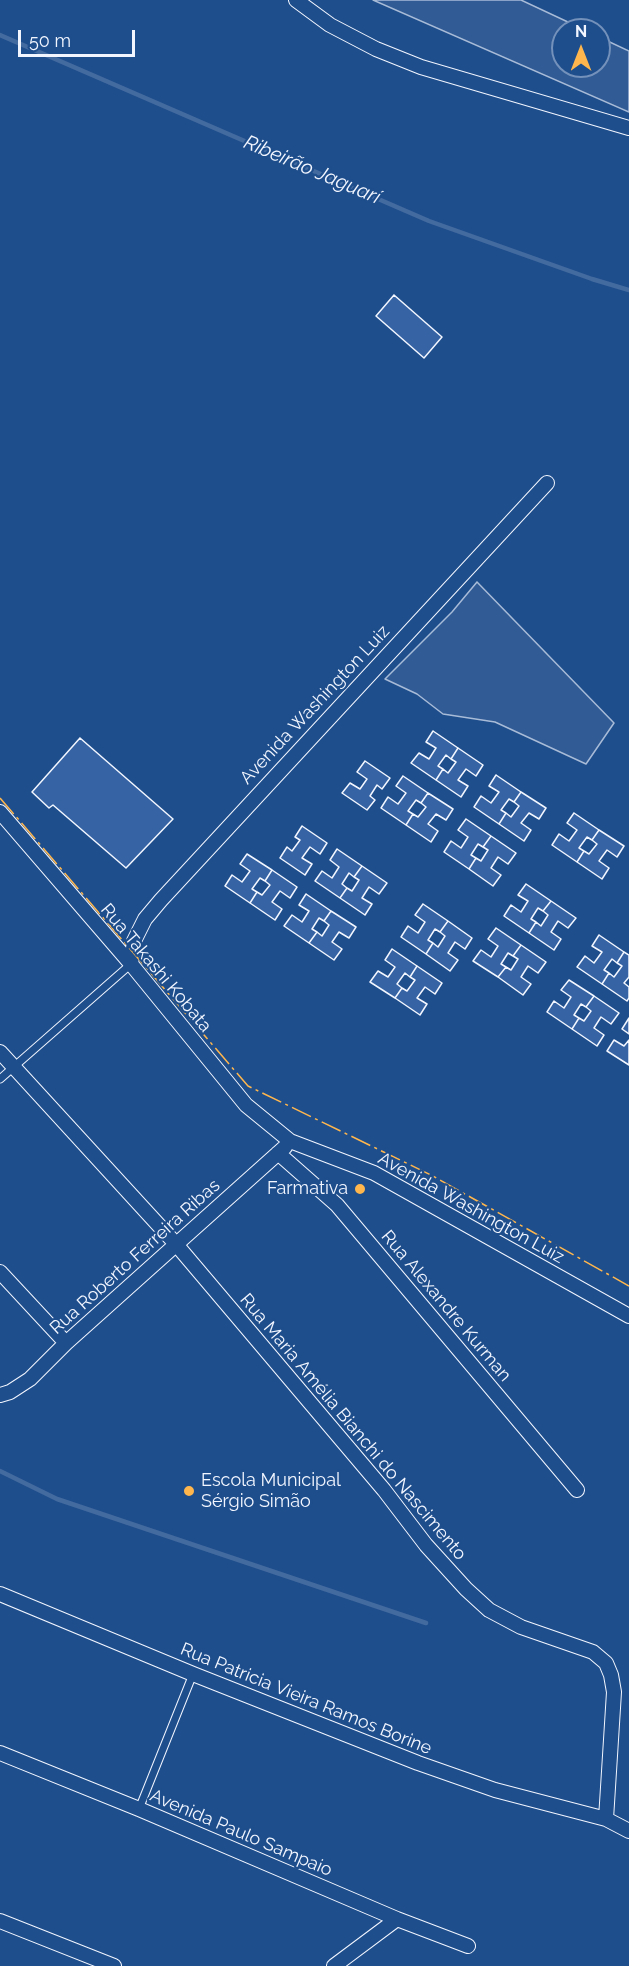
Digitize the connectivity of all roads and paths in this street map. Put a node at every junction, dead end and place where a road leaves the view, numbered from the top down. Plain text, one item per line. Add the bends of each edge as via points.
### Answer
1 (296, 0) edge
2 (629, 128) edge
3 (547, 483) dead end
4 (0, 812) edge
5 (131, 964) junction
6 (0, 1052) edge
7 (14, 1067) junction
8 (0, 1079) edge
9 (290, 1141) junction
10 (278, 1153) junction
11 (175, 1243) junction
12 (0, 1272) edge
13 (629, 1316) edge
14 (66, 1342) junction
15 (0, 1395) edge
16 (577, 1490) dead end
17 (0, 1594) edge
18 (193, 1674) junction
19 (0, 1753) edge
20 (139, 1809) junction
21 (606, 1819) junction
22 (629, 1831) edge
23 (397, 1919) junction
24 (0, 1921) edge
25 (468, 1946) dead end
26 (114, 1966) edge
27 (334, 1966) edge

1 - 2 street via 330,25 421,67
3 - 5 street, Avenida Washington Luiz via 161,900 134,941
4 - 5 street, Rua Takashi Kobata
5 - 7 lane
5 - 9 street, Rua Takashi Kobata via 246,1105
6 - 7 street, Rua Maria Amélia Bianchi do Nascimento
7 - 8 lane
7 - 11 street, Rua Maria Amélia Bianchi do Nascimento
9 - 10 street, Rua Roberto Ferreira Ribas
9 - 13 street, Avenida Washington Luiz via 374,1173
10 - 11 street, Rua Roberto Ferreira Ribas
10 - 16 street, Rua Alexandre Kurman via 337,1205
11 - 14 street, Rua Roberto Ferreira Ribas
11 - 21 street, Rua Maria Amélia Bianchi do Nascimento via 466,1589 489,1610 521,1627 593,1652 606,1663 614,1692
12 - 14 street
14 - 15 street, Rua Roberto Ferreira Ribas via 30,1379
17 - 18 street, Rua Patricia Vieira Ramos Borine
18 - 20 lane
18 - 21 street, Rua Patricia Vieira Ramos Borine via 418,1763 495,1790
19 - 20 street, Avenida Paulo Sampaio
20 - 23 street, Avenida Paulo Sampaio
21 - 22 street, Rua Patricia Vieira Ramos Borine
23 - 25 street, Avenida Paulo Sampaio
23 - 27 street
24 - 26 street

